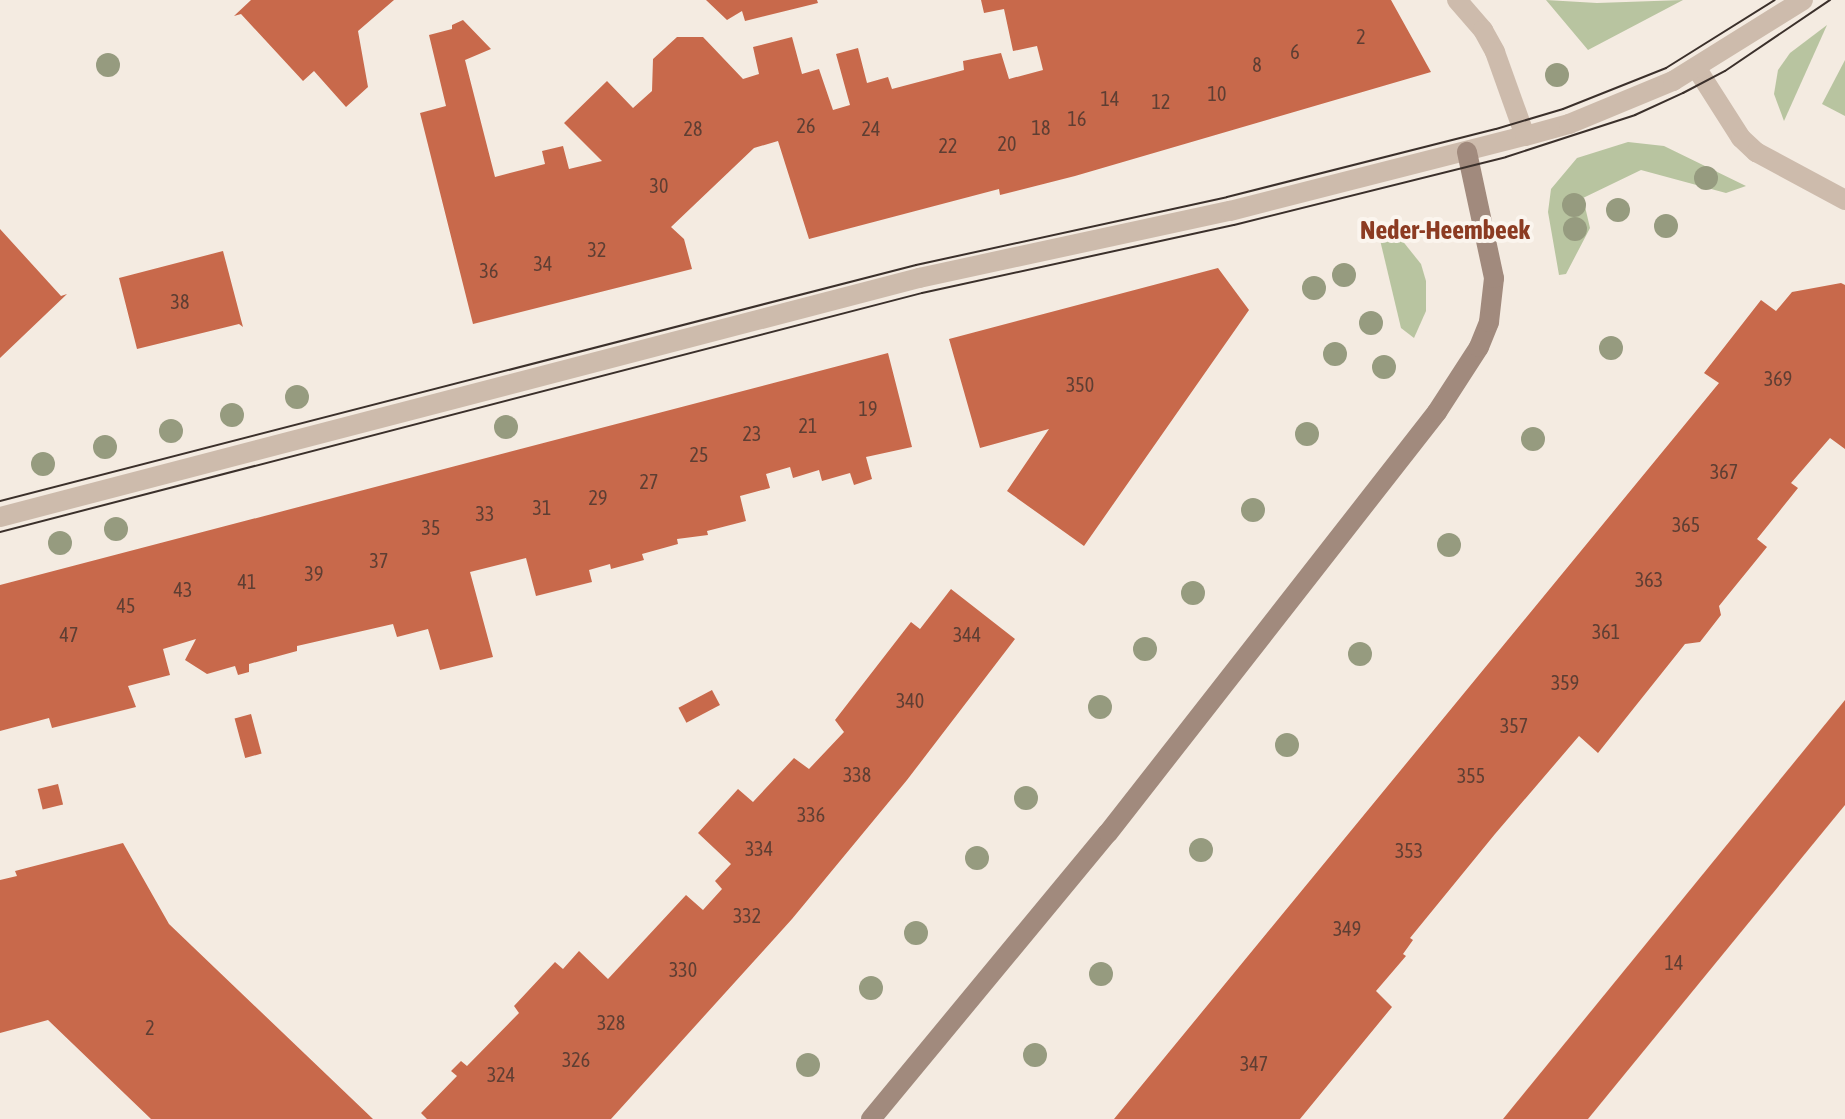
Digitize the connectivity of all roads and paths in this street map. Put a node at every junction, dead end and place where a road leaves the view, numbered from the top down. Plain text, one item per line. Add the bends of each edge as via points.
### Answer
1 (1457, 0) edge
2 (1803, 0) edge
3 (1697, 69) junction
4 (1525, 136) junction
5 (1467, 152) junction
6 (1845, 200) edge
7 (0, 517) edge
8 (871, 1119) edge

1 - 4 street via 1495,52
2 - 3 street
3 - 4 street via 1628,102
3 - 6 street via 1741,138 1756,152
4 - 5 street
5 - 7 street via 1230,211 919,278
5 - 8 street via 1494,278 1489,322 1479,347 1437,412 1118,820

